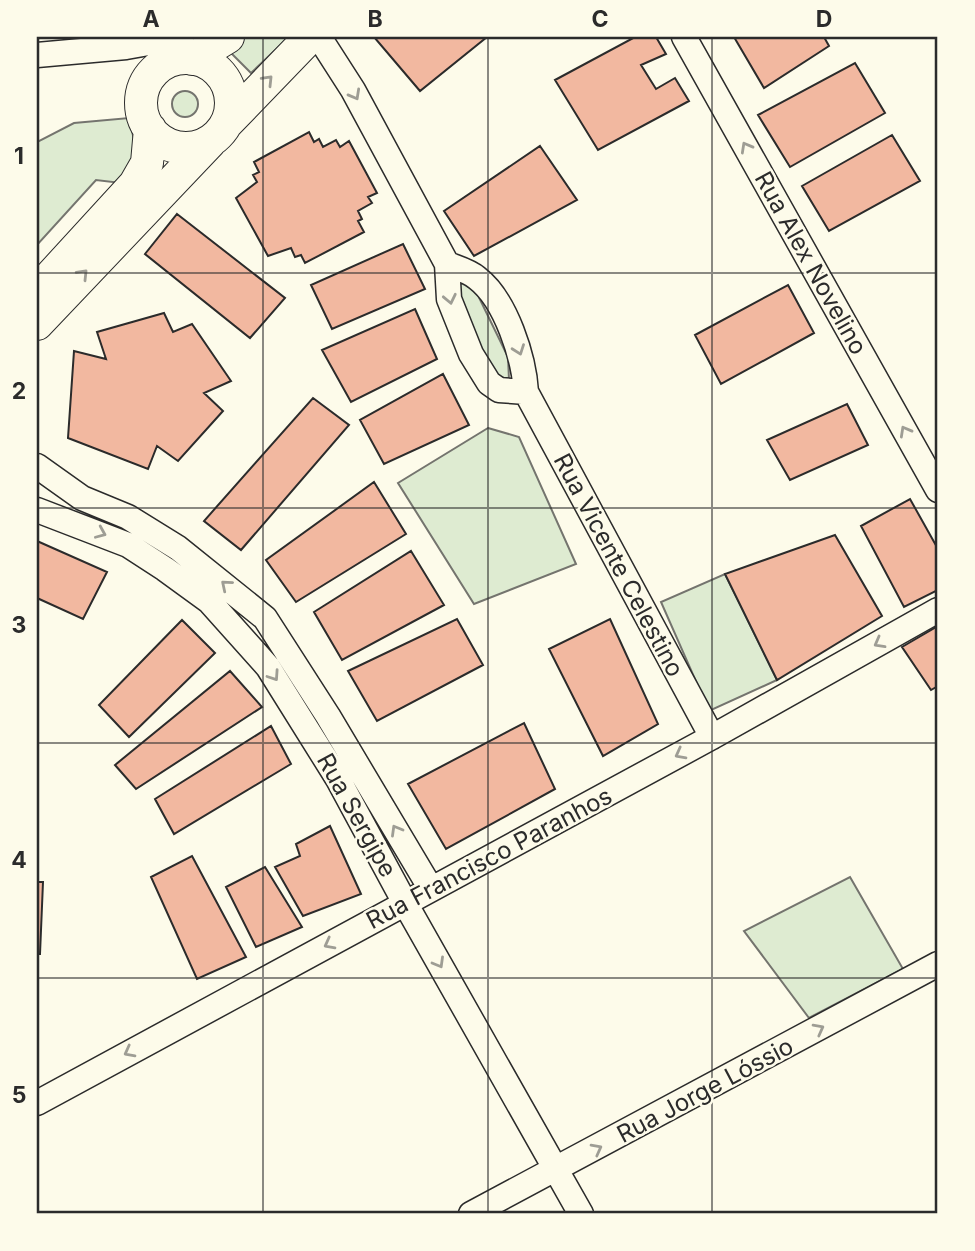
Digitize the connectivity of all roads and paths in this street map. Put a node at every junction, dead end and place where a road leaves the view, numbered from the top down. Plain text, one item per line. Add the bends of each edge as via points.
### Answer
1 (228, 37) edge
2 (310, 37) edge
3 (319, 37) edge
4 (684, 37) edge
5 (187, 48) edge
6 (37, 54) edge
7 (149, 130) junction
8 (218, 133) junction
9 (447, 264) junction
10 (37, 290) edge
11 (37, 324) edge
12 (526, 392) junction
13 (37, 466) edge
14 (938, 490) edge
15 (37, 510) edge
16 (938, 610) edge
17 (265, 618) junction
18 (241, 639) junction
19 (712, 737) junction
20 (431, 889) junction
21 (405, 903) junction
22 (938, 964) edge
23 (37, 1103) edge
24 (557, 1171) junction
25 (471, 1214) edge
26 (581, 1214) edge

1 - 5 main road
8 -> 2 main road
3 -> 9 street via 353,90
14 -> 4 street, Rua Alex Novelino
5 - 6 street
5 - 7 main road via 150,76 142,97
5 - 8 main road via 214,67 229,88 232,100
7 - 8 main road via 177,148 188,148
7 - 10 main road via 147,163 135,184
11 -> 8 main road
9 -> 12 street, Rua Vicente Celestino via 467,272 488,289 522,358
9 -> 12 street via 453,310 481,372 499,390
12 - 19 street, Rua Vicente Celestino
17 -> 13 street, Rua Sergipe via 178,548 128,517 82,498
15 -> 18 street, Rua Sergipe via 128,545 209,601
16 -> 19 street, Rua Francisco Paranhos
17 - 18 street
20 -> 17 street, Rua Sergipe
18 -> 21 street, Rua Sergipe via 268,667 292,703
19 -> 20 street, Rua Francisco Paranhos
20 - 21 street, Rua Francisco Paranhos
21 -> 23 street, Rua Francisco Paranhos
21 -> 24 street, Rua Sergipe
24 -> 22 street, Rua Jorge Lóssio
24 - 25 street, Rua Jorge Lóssio
24 - 26 street, Rua Sergipe

